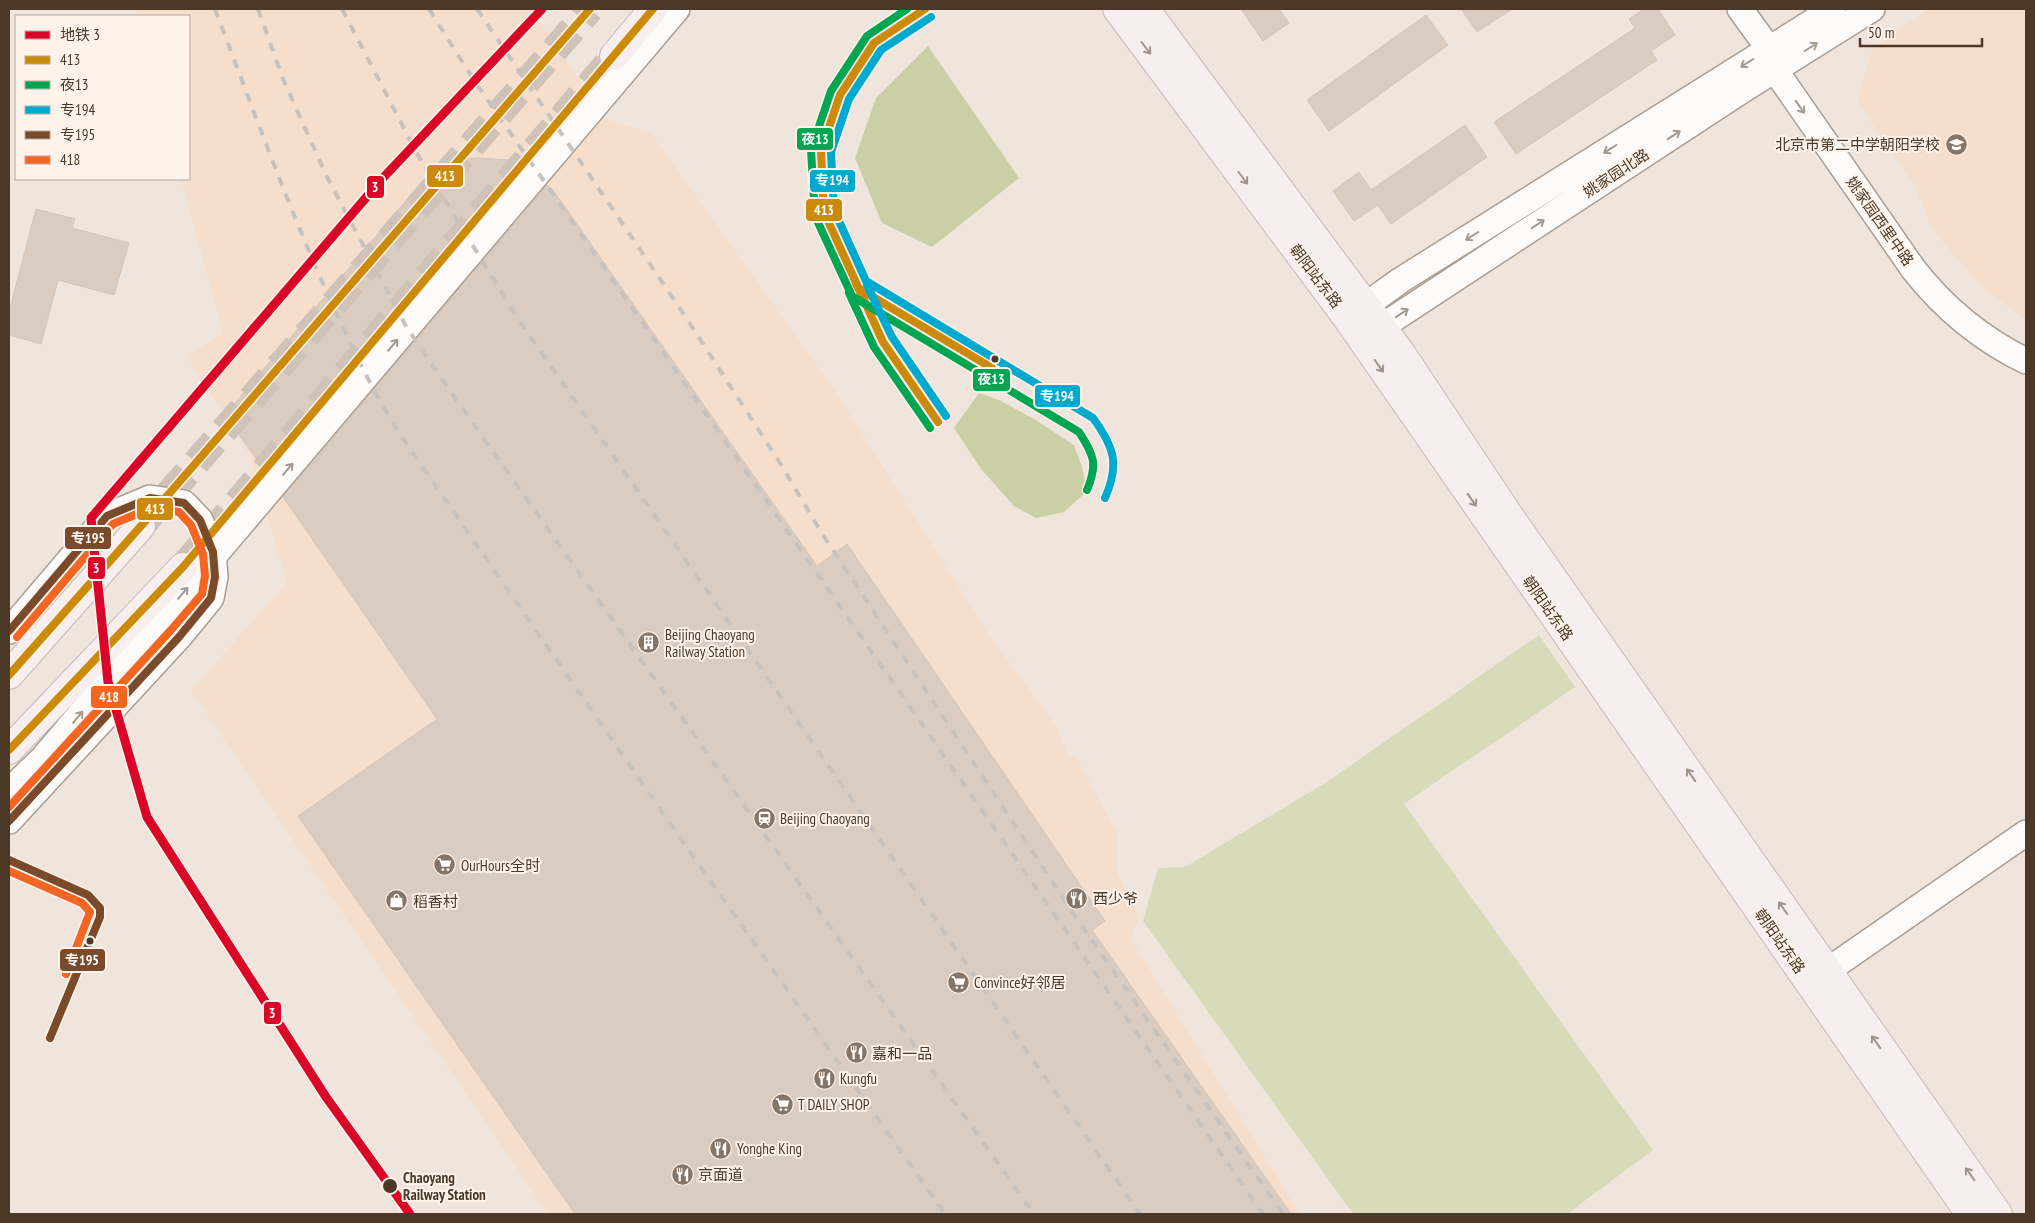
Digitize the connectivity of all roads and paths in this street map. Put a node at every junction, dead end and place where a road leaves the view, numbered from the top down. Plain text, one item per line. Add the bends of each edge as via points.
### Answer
1 (653, 9) edge
2 (677, 9) edge
3 (1117, 9) edge
4 (1144, 9) edge
5 (1740, 9) edge
6 (1833, 9) edge
7 (1872, 9) edge
8 (614, 56) tunnel mouth
9 (1778, 60) junction
10 (1363, 323) junction
11 (2026, 342) edge
12 (2026, 361) edge
13 (142, 526) tunnel mouth
14 (183, 567) tunnel mouth
15 (9, 631) edge
16 (9, 675) edge
17 (9, 750) edge
18 (9, 791) edge
19 (9, 821) edge
20 (2026, 833) edge
21 (1818, 977) junction
22 (1970, 1214) edge
23 (1998, 1214) edge

1 - 8 main road
18 -> 2 street via 43,758
3 -> 10 main road, 朝阳站东路
4 - 10 main road, 朝阳站东路
5 - 9 street, 姚家园西里中路
6 - 9 street, 姚家园北路
9 -> 7 street, 姚家园北路
9 - 10 street, 姚家园北路
9 - 11 street, 姚家园西里中路 via 1942,281 1973,309
9 -> 12 street, 姚家园西里中路 via 1914,270 1933,294 1971,326
10 - 21 main road, 朝阳站东路
13 - 16 main road
14 - 17 main road
15 - 19 street via 107,516 150,498 184,502 200,520 213,552 215,577 211,598
20 - 21 street
21 - 22 main road, 朝阳站东路
23 -> 21 main road, 朝阳站东路

